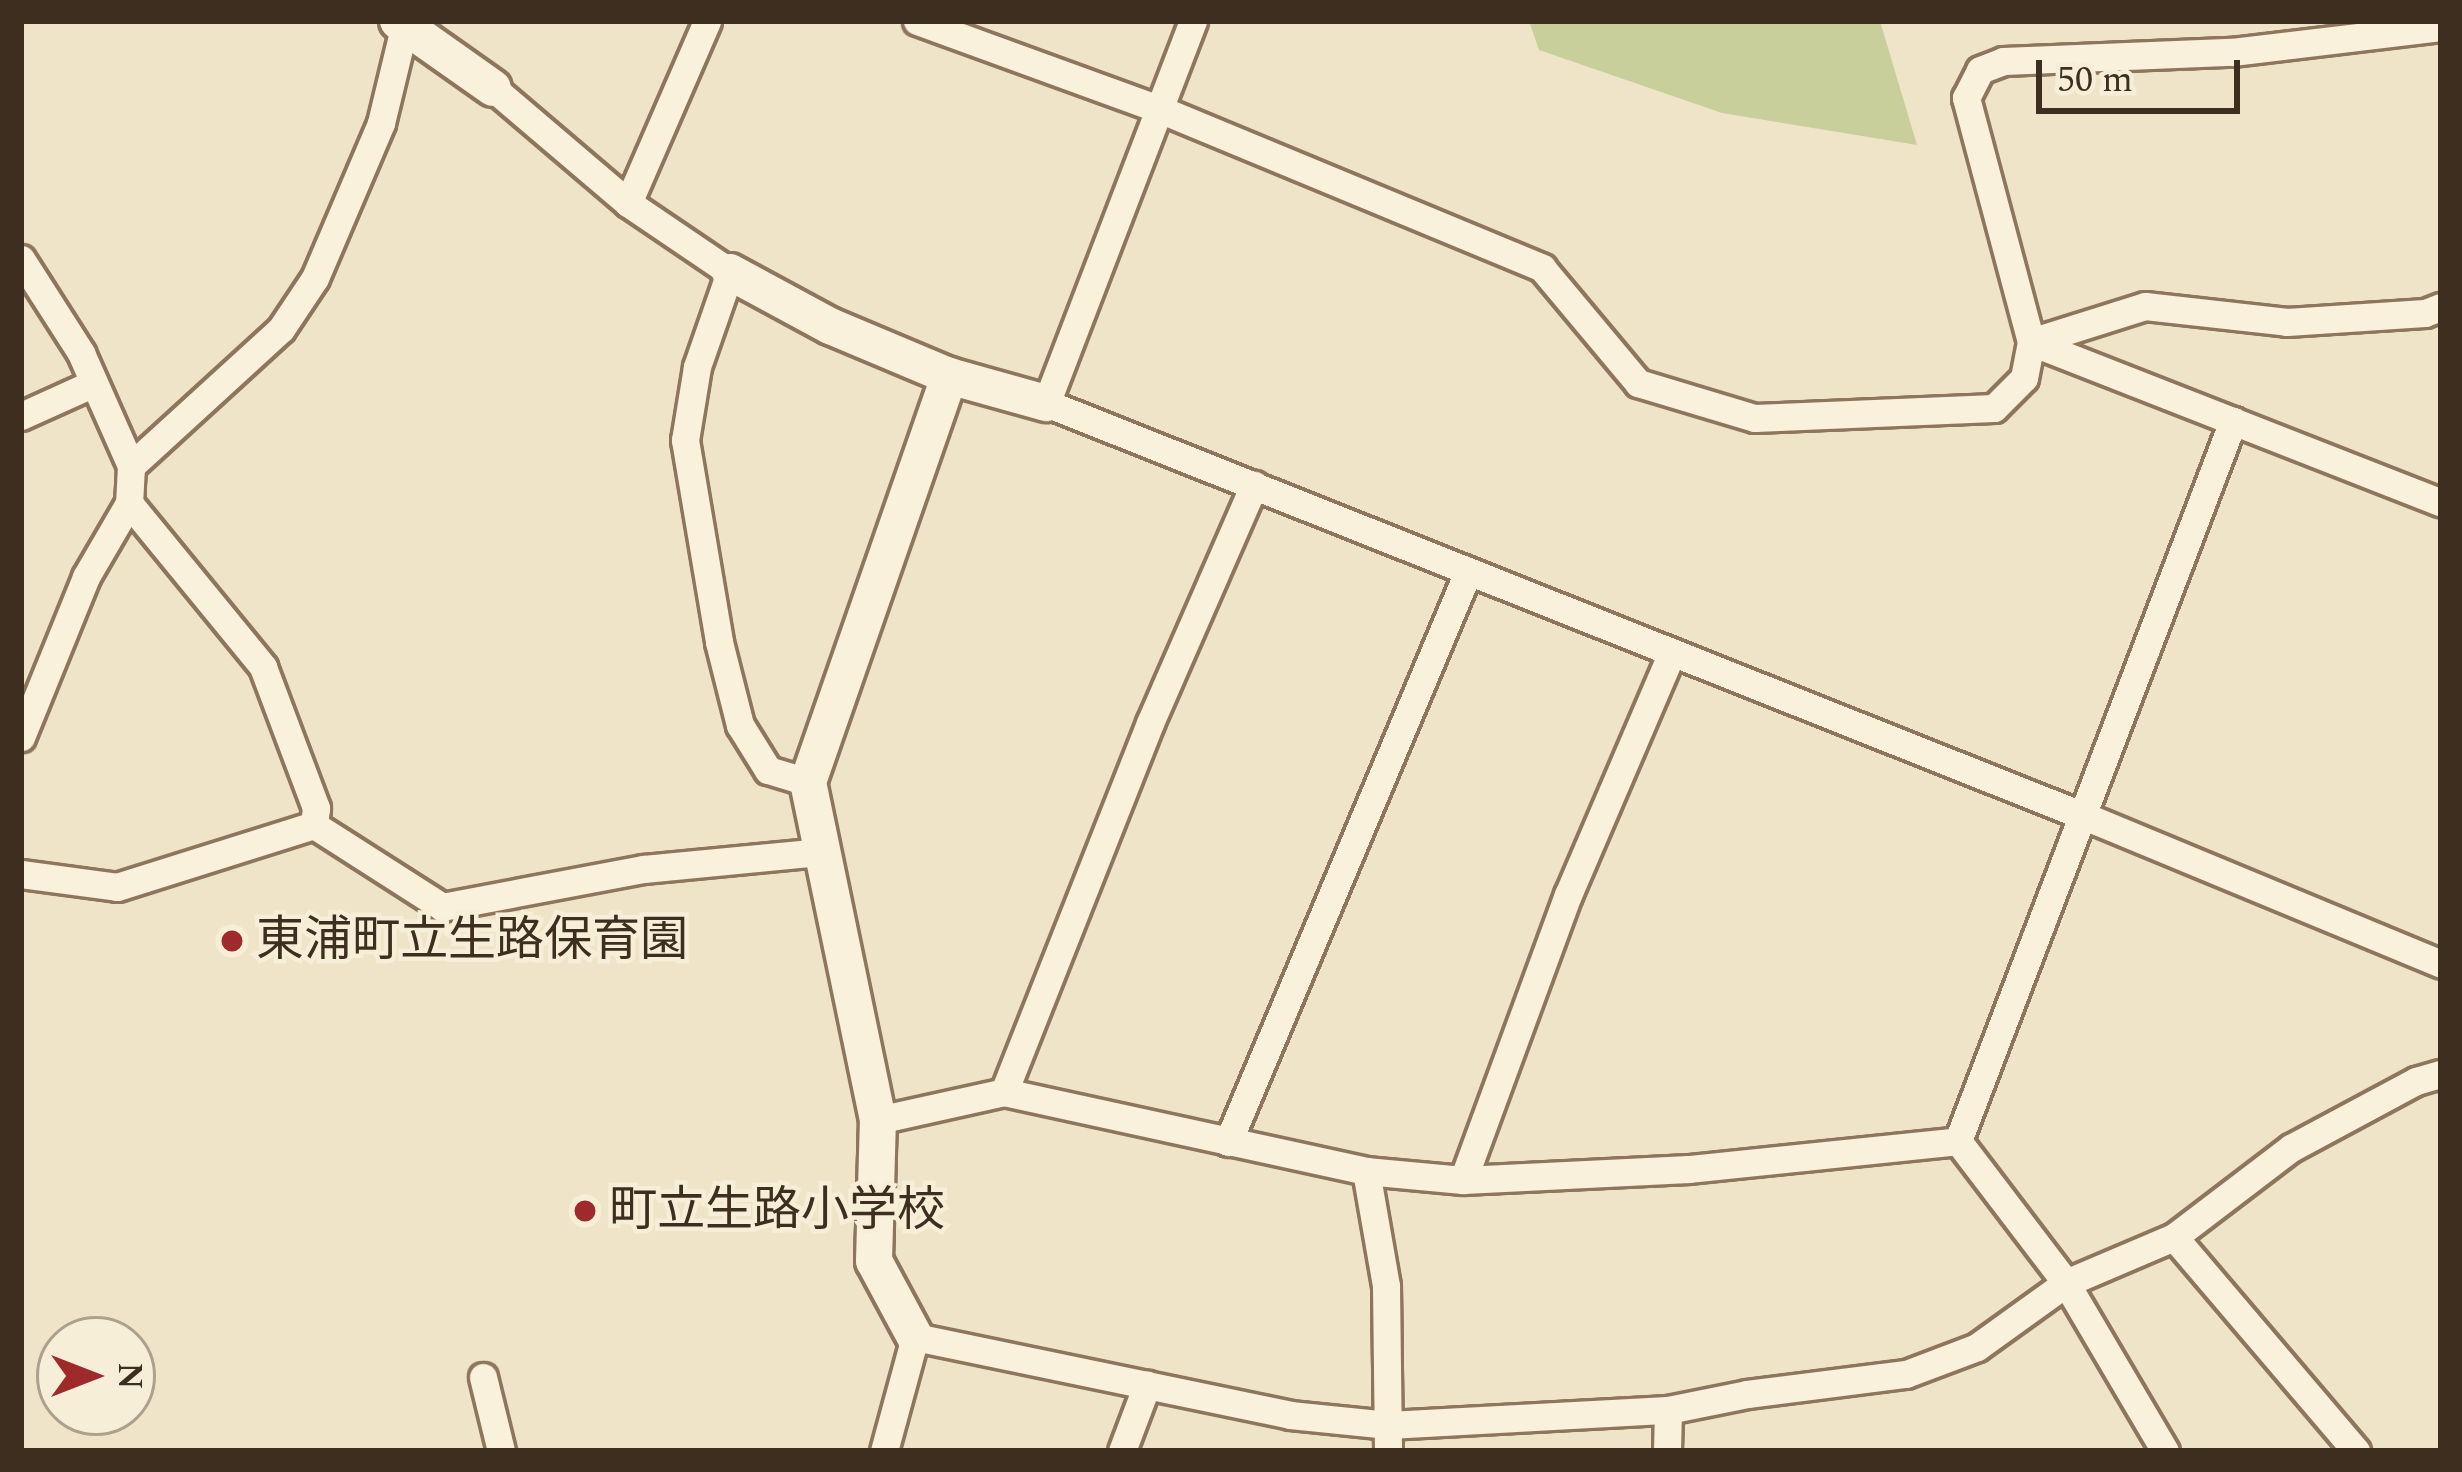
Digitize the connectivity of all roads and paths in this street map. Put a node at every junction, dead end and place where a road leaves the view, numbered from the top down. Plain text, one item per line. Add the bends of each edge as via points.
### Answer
1 (707, 21) edge
2 (917, 21) edge
3 (1193, 21) edge
4 (2232, 21) edge
5 (401, 25) edge
6 (2441, 27) edge
7 (2394, 28) edge
8 (2232, 52) junction
9 (493, 88) joint
10 (1160, 109) junction
11 (628, 203) junction
12 (21, 259) edge
13 (730, 272) junction
14 (2441, 307) edge
15 (2031, 342) junction
16 (950, 376) junction
17 (92, 384) junction
18 (1046, 403) junction
19 (21, 416) edge
20 (2234, 421) junction
21 (131, 466) junction
22 (1254, 484) junction
23 (129, 503) junction
24 (2441, 503) edge
25 (1468, 572) junction
26 (1672, 652) junction
27 (21, 737) edge
28 (808, 782) junction
29 (2084, 816) junction
30 (314, 825) junction
31 (821, 852) junction
32 (21, 874) edge
33 (2441, 964) edge
34 (2441, 1074) edge
35 (1004, 1092) junction
36 (878, 1120) junction
37 (1958, 1141) junction
38 (1228, 1142) junction
39 (1366, 1171) junction
40 (1463, 1180) junction
41 (2174, 1237) junction
42 (2066, 1283) junction
43 (915, 1337) junction
44 (483, 1378) dead end
45 (1147, 1384) junction
46 (1668, 1410) junction
47 (1388, 1438) edge
48 (501, 1451) edge
49 (884, 1451) edge
50 (1122, 1451) edge
51 (1667, 1451) edge
52 (2165, 1451) edge
53 (2356, 1451) edge

1 - 11 street
2 - 10 street
3 - 10 street
4 - 8 street
5 - 9 street
5 - 21 street via 381,123 315,278 268,342
6 - 7 street
7 - 8 street
8 - 15 street via 2003,61 1980,70 1966,98
9 - 11 street
10 - 15 street via 1542,268 1638,383 1738,416 1994,408 2024,378
10 - 18 street
11 - 13 street
12 - 17 street via 81,352
13 - 16 street via 830,326
13 - 28 street via 697,367 685,440 694,500 740,725 768,770
14 - 15 street via 2287,322 2145,306
15 - 20 street
16 - 18 street
16 - 28 street
17 - 19 street
17 - 21 street
18 - 22 street
20 - 24 street
20 - 29 street
21 - 23 street
22 - 25 street
22 - 35 street
23 - 27 street via 86,578
23 - 30 street via 262,667 316,808
25 - 26 street
25 - 38 street
26 - 29 street
26 - 40 street via 1568,896
28 - 31 street
29 - 33 street
29 - 37 street
30 - 31 street via 442,908 644,869
30 - 32 street via 117,887
31 - 36 street
34 - 41 street via 2291,1148
35 - 36 street
35 - 38 street
36 - 43 street via 874,1262
37 - 40 street via 1689,1169
37 - 42 street
38 - 39 street
39 - 40 street
39 - 47 street via 1386,1286
41 - 42 street
41 - 53 street
42 - 46 street via 1977,1347 1906,1375
42 - 52 street
43 - 45 street
43 - 49 street
44 - 48 street
45 - 47 street
45 - 50 street
46 - 47 street
46 - 51 street

